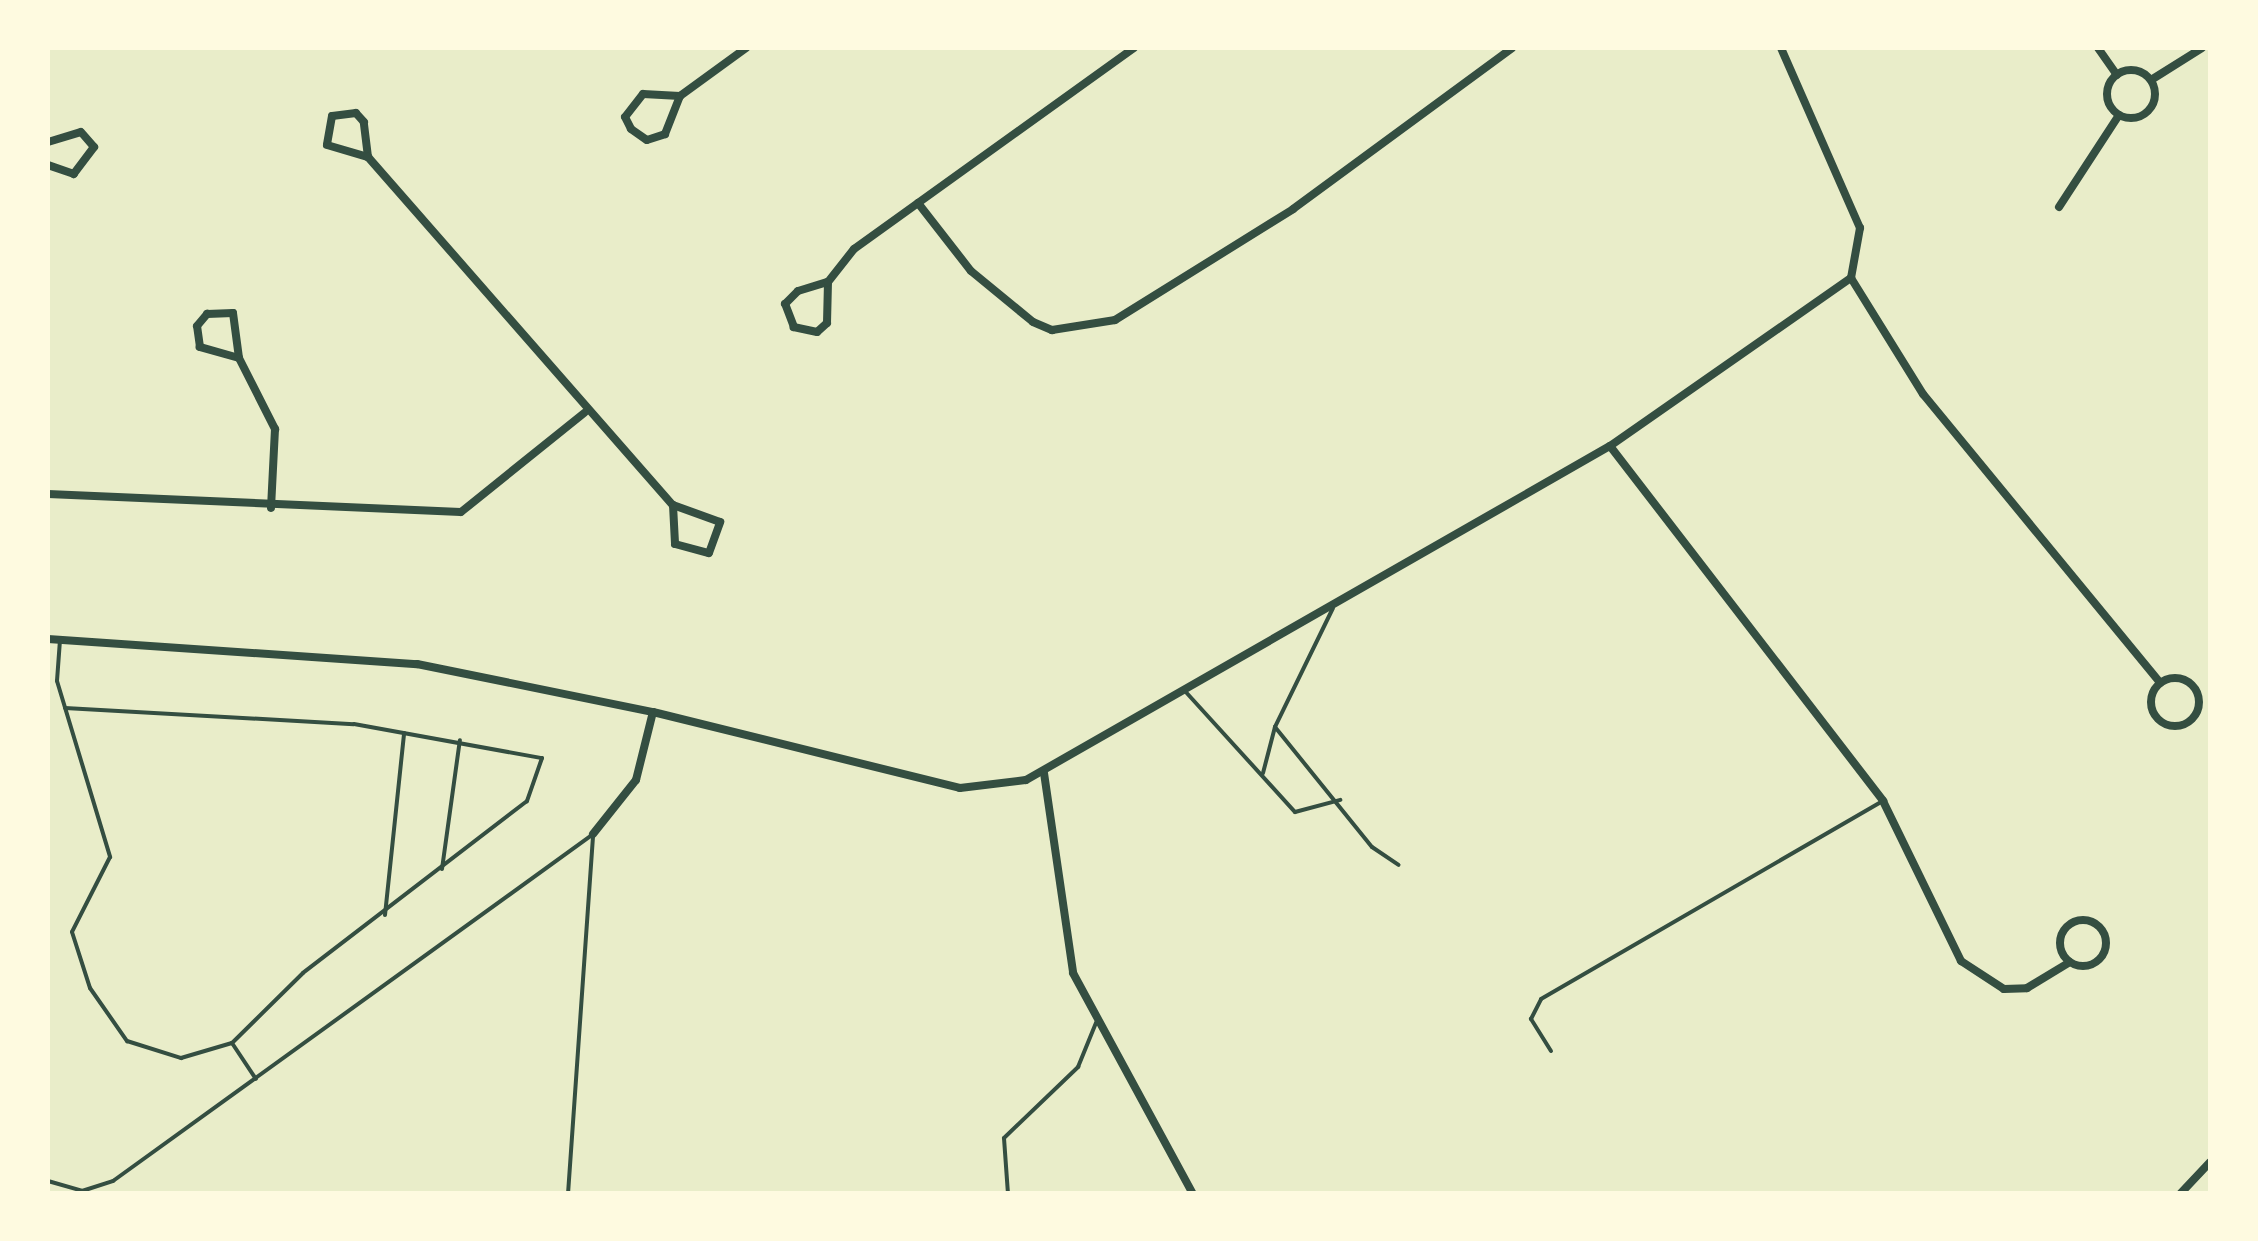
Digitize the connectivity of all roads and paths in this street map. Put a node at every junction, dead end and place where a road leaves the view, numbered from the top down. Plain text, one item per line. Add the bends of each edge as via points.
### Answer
1 (746, 48) edge
2 (1134, 48) edge
3 (1512, 48) edge
4 (1781, 48) edge
5 (2098, 48) edge
6 (2202, 48) edge
7 (2117, 75) junction
8 (2151, 80) junction
9 (680, 96) junction
10 (2119, 115) junction
11 (48, 142) edge
12 (368, 157) junction
13 (48, 165) edge
14 (918, 202) junction
15 (2059, 208) dead end
16 (1851, 278) junction
17 (828, 282) junction
18 (239, 358) junction
19 (584, 413) junction
20 (1610, 446) junction
21 (48, 494) edge
22 (672, 505) junction
23 (272, 508) junction
24 (1336, 604) junction
25 (48, 639) edge
26 (60, 640) junction
27 (2160, 683) junction
28 (1184, 690) junction
29 (64, 708) junction
30 (653, 712) junction
31 (1275, 727) junction
32 (404, 732) junction
33 (460, 740) junction
34 (1044, 773) junction
35 (1263, 774) junction
36 (1340, 800) junction
37 (1883, 801) junction
38 (594, 834) junction
39 (1399, 865) dead end
40 (442, 872) junction
41 (385, 915) junction
42 (2070, 962) junction
43 (1096, 1023) junction
44 (232, 1042) junction
45 (1551, 1051) dead end
46 (256, 1080) junction
47 (2210, 1162) edge
48 (48, 1180) edge
49 (568, 1194) edge
50 (1008, 1194) edge
51 (1193, 1194) edge
52 (2180, 1194) edge

1 - 9 street
2 - 14 street
3 - 14 street via 1292,209 1116,320 1052,330 1033,322 972,270
4 - 16 street via 1860,228
5 - 7 street
6 - 8 street
7 - 8 street via 2135,70
7 - 10 street via 2108,90
8 - 10 street via 2152,106 2137,118
9 - 9 street via 642,94 626,118 631,129 647,140 665,134
10 - 15 street
11 - 13 street via 81,132 94,158 74,174
12 - 12 street via 364,122 356,113 332,116 327,145
12 - 19 street
14 - 17 street via 854,249
16 - 20 street
16 - 27 street via 1923,394
17 - 17 street via 828,323 816,332 794,327 785,304
18 - 18 street via 233,314 207,314 197,326 200,347
18 - 23 street via 275,429
19 - 22 street
19 - 23 street via 461,512
20 - 24 street
20 - 37 street
21 - 23 street
22 - 22 street via 675,544 709,553 720,522
24 - 28 street
24 - 31 lane
25 - 26 street
26 - 29 lane
26 - 30 street via 417,664
27 - 27 street via 2152,696 2157,718 2178,726 2192,719 2199,705 2190,684
28 - 34 street
28 - 35 lane
29 - 32 lane
29 - 44 lane via 110,857 72,932 90,988 127,1040 181,1058
30 - 34 street via 960,788
30 - 38 street via 636,780
31 - 35 lane
31 - 36 lane
32 - 33 lane
32 - 41 lane
33 - 40 lane
33 - 40 lane via 537,753 540,782
34 - 43 street via 1066,951
35 - 36 lane via 1295,812
36 - 39 lane via 1372,847
37 - 42 street via 1961,961 1979,980 2027,988
37 - 45 lane via 1541,999 1531,1019
38 - 46 lane
38 - 49 lane
40 - 41 lane
41 - 44 lane via 303,974
42 - 42 street via 2092,964 2104,954 2098,924 2084,919 2064,929 2059,943
43 - 50 lane via 1078,1067 1004,1138
43 - 51 street
44 - 46 lane
46 - 48 lane via 113,1181 82,1191
47 - 52 street

